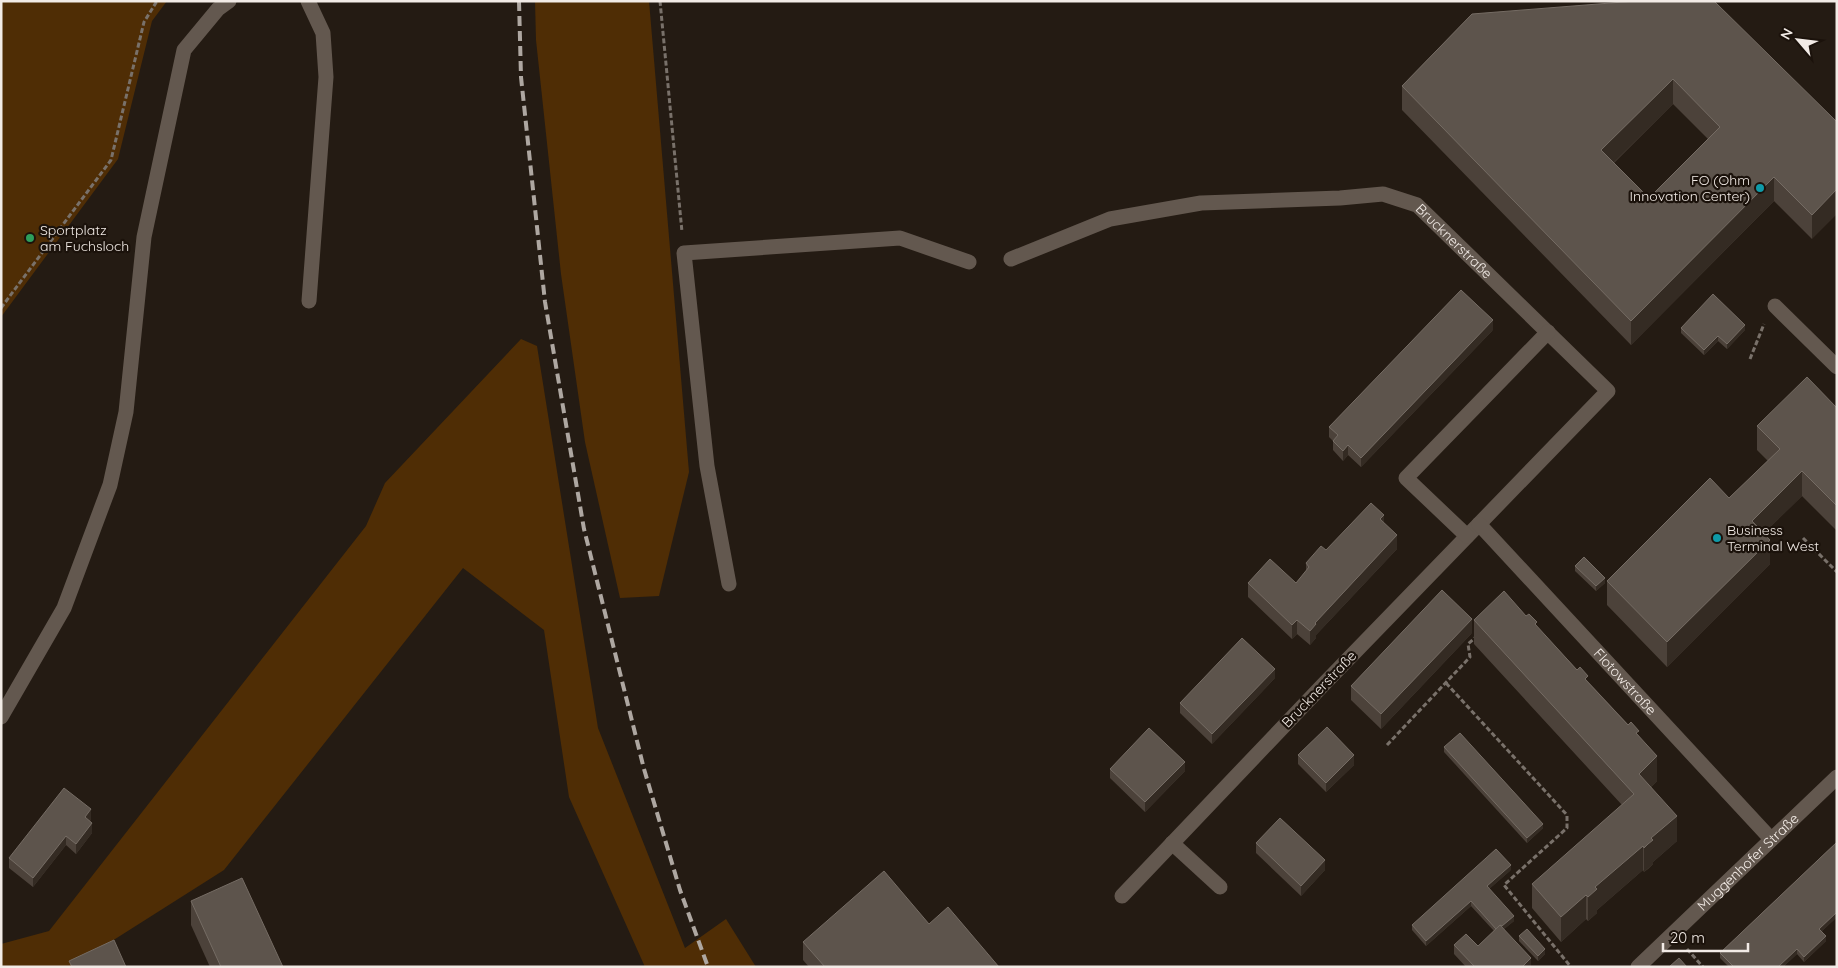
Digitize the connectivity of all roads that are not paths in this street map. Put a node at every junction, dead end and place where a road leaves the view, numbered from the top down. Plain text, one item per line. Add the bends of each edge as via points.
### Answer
1 (229, 1) edge
2 (308, 1) edge
3 (1011, 259) dead end
4 (969, 262) dead end
5 (310, 301) dead end
6 (1775, 306) road end
7 (1548, 332) junction
8 (1837, 367) edge
9 (1479, 524) junction
10 (1467, 536) junction
11 (729, 584) dead end
12 (1, 717) edge
13 (1837, 777) edge
14 (1771, 839) junction
15 (1172, 843) junction
16 (1220, 887) dead end
17 (1122, 896) dead end
18 (1638, 967) edge

1 - 12 street via 184,50 144,237 126,412 110,485 64,608
2 - 5 street via 323,34 326,77
3 - 7 street, Brucknerstraße via 1110,219 1202,202 1383,194 1417,205
4 - 11 street via 900,238 684,253 706,466
6 - 8 street
7 - 9 street, Brucknerstraße via 1608,391
7 - 10 street via 1406,478
9 - 10 street, Brucknerstraße
9 - 14 street, Flotowstraße
10 - 15 street, Brucknerstraße
13 - 14 street, Muggenhofer Straße
14 - 18 street, Muggenhofer Straße
15 - 16 street
15 - 17 street, Brucknerstraße

